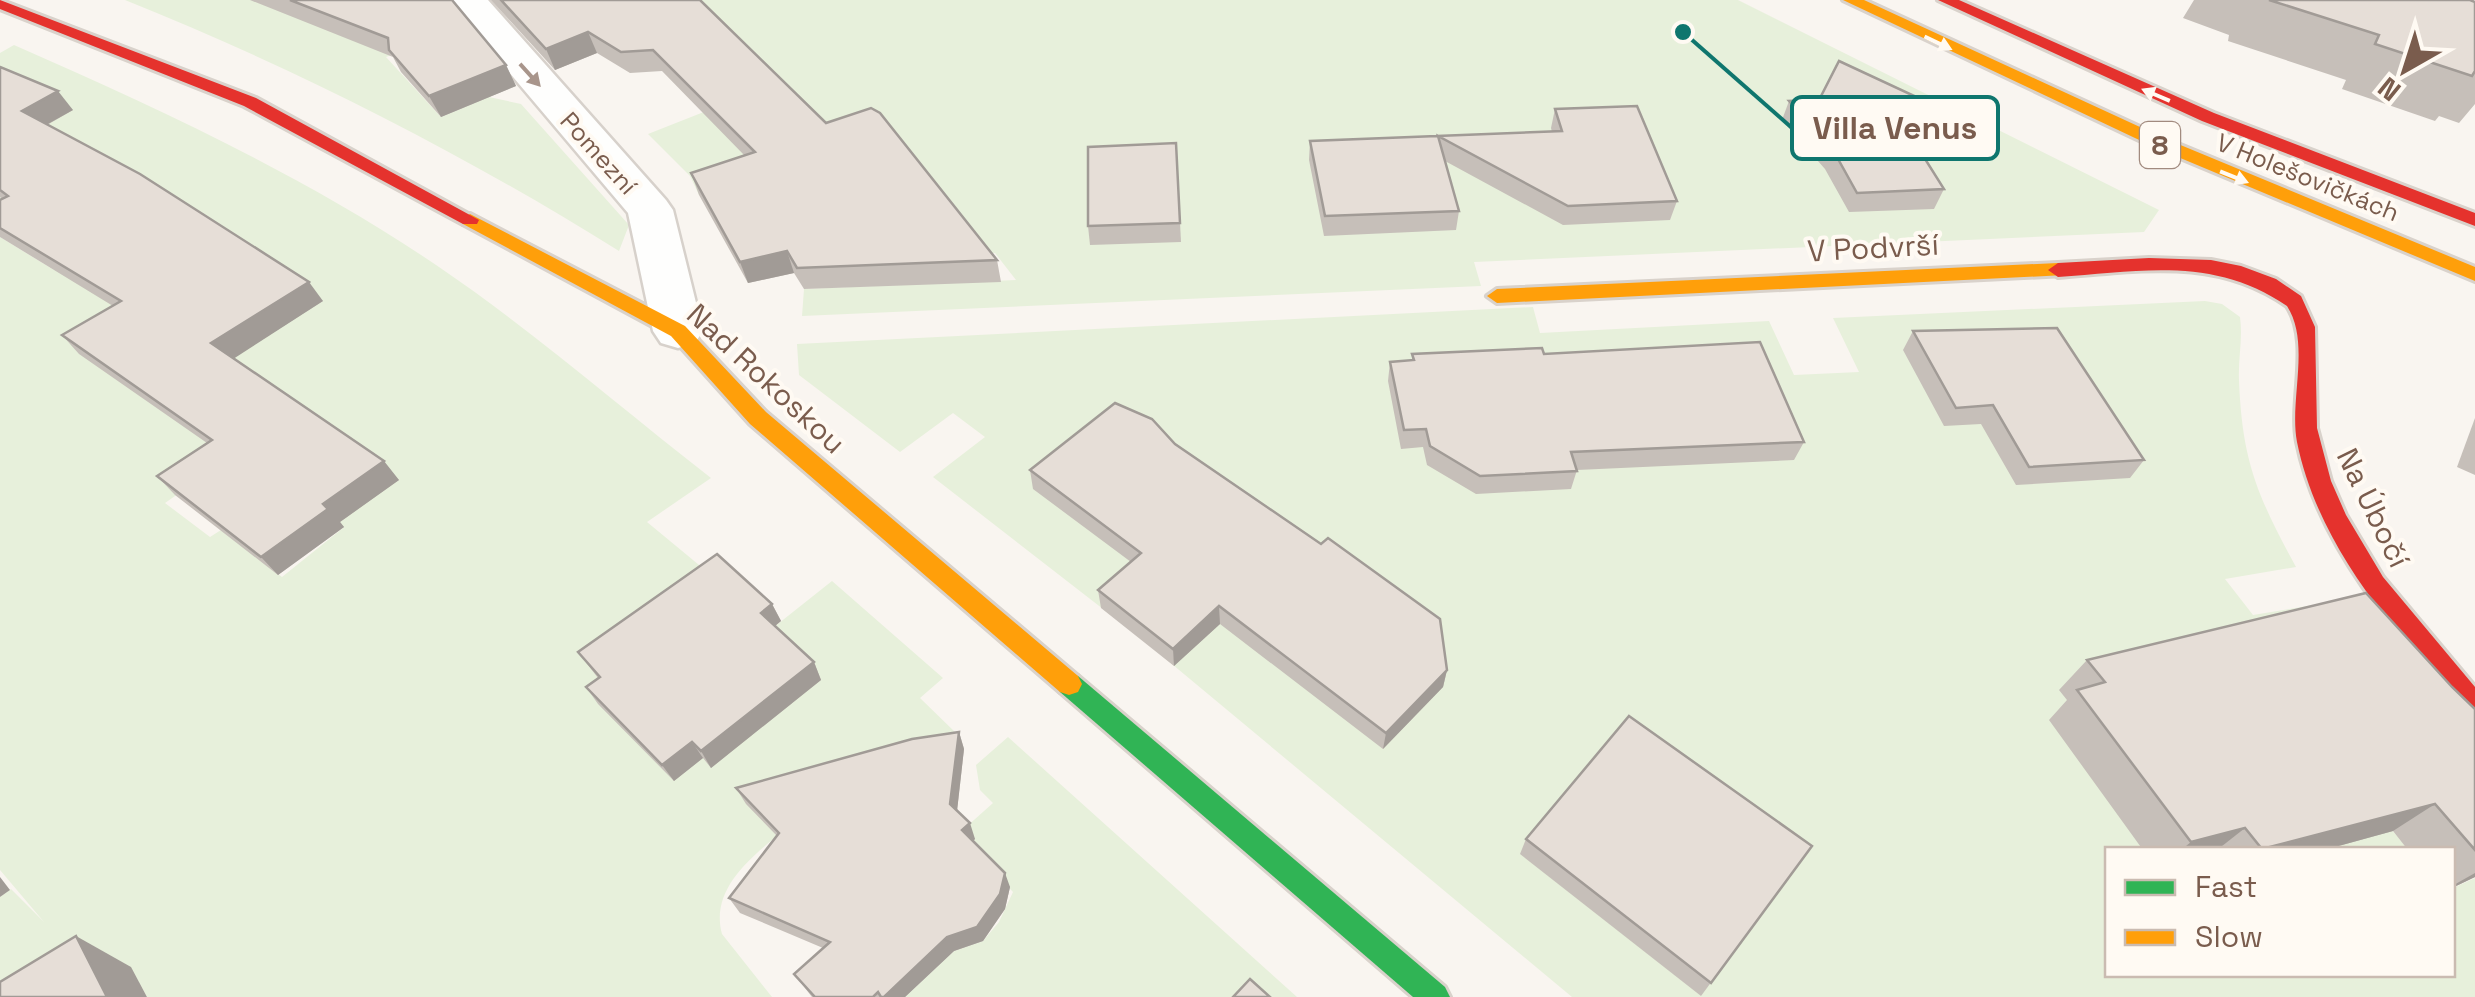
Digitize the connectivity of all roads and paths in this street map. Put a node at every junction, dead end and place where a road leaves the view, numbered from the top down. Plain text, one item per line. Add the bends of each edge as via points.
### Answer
1 (467, 0) edge
2 (1851, 0) edge
3 (1946, 0) edge
4 (0, 2) edge
5 (2475, 220) edge
6 (2251, 272) joint
7 (2475, 274) edge
8 (1497, 296) dead end
9 (678, 332) junction
10 (2475, 704) edge
11 (1435, 997) edge

1 -> 9 street, Pomezní via 650,210
2 -> 7 street, V Holešovičkách / 8 via 2203,165
5 -> 3 street, V Holešovičkách / 8 via 2312,160
4 - 9 street, Nad Rokoskou via 250,102
6 - 8 street, V Podvrší via 2171,264
6 - 10 street, Na Úbočí via 2299,306 2308,332 2301,376 2304,426 2348,539 2387,601
9 - 11 street, Nad Rokoskou via 758,418

